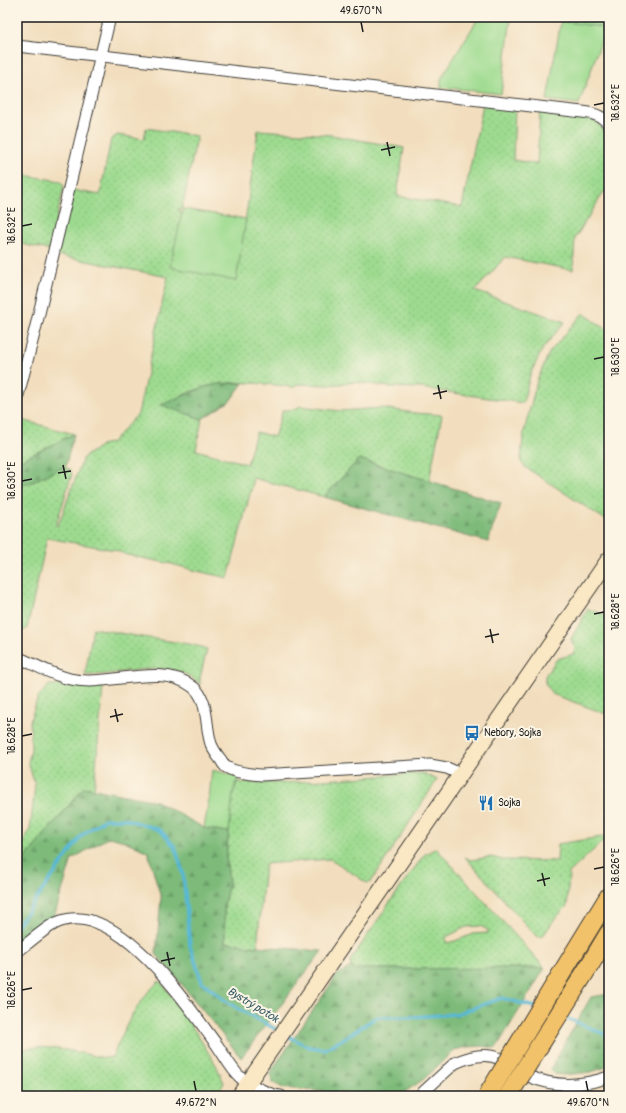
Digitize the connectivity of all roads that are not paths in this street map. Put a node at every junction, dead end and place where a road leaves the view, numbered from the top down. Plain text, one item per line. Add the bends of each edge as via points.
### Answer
1 (110, 17) edge
2 (17, 46) edge
3 (100, 56) junction
4 (609, 125) edge
5 (17, 399) edge
6 (609, 559) edge
7 (17, 657) edge
8 (460, 774) junction
9 (609, 896) edge
10 (609, 933) edge
11 (17, 952) edge
12 (609, 1077) edge
13 (248, 1082) junction
14 (567, 1090) edge
15 (239, 1096) edge
16 (281, 1096) edge
17 (419, 1096) edge
18 (487, 1096) edge
19 (508, 1096) edge

1 - 3 street
2 - 3 street
3 - 4 street via 582,112 600,117
3 - 5 street
6 - 8 main road
7 - 8 street via 70,679 86,681 170,676 194,687 202,700 211,744 225,767 239,772 261,775 430,764
8 - 13 main road
9 - 18 highway, bridge
10 - 19 highway, bridge
11 - 13 street via 56,923 71,919 103,924 117,932 145,956 172,984 240,1076
12 - 14 street
13 - 15 main road
13 - 16 street
14 - 17 street via 529,1077 499,1058 488,1055 455,1063

